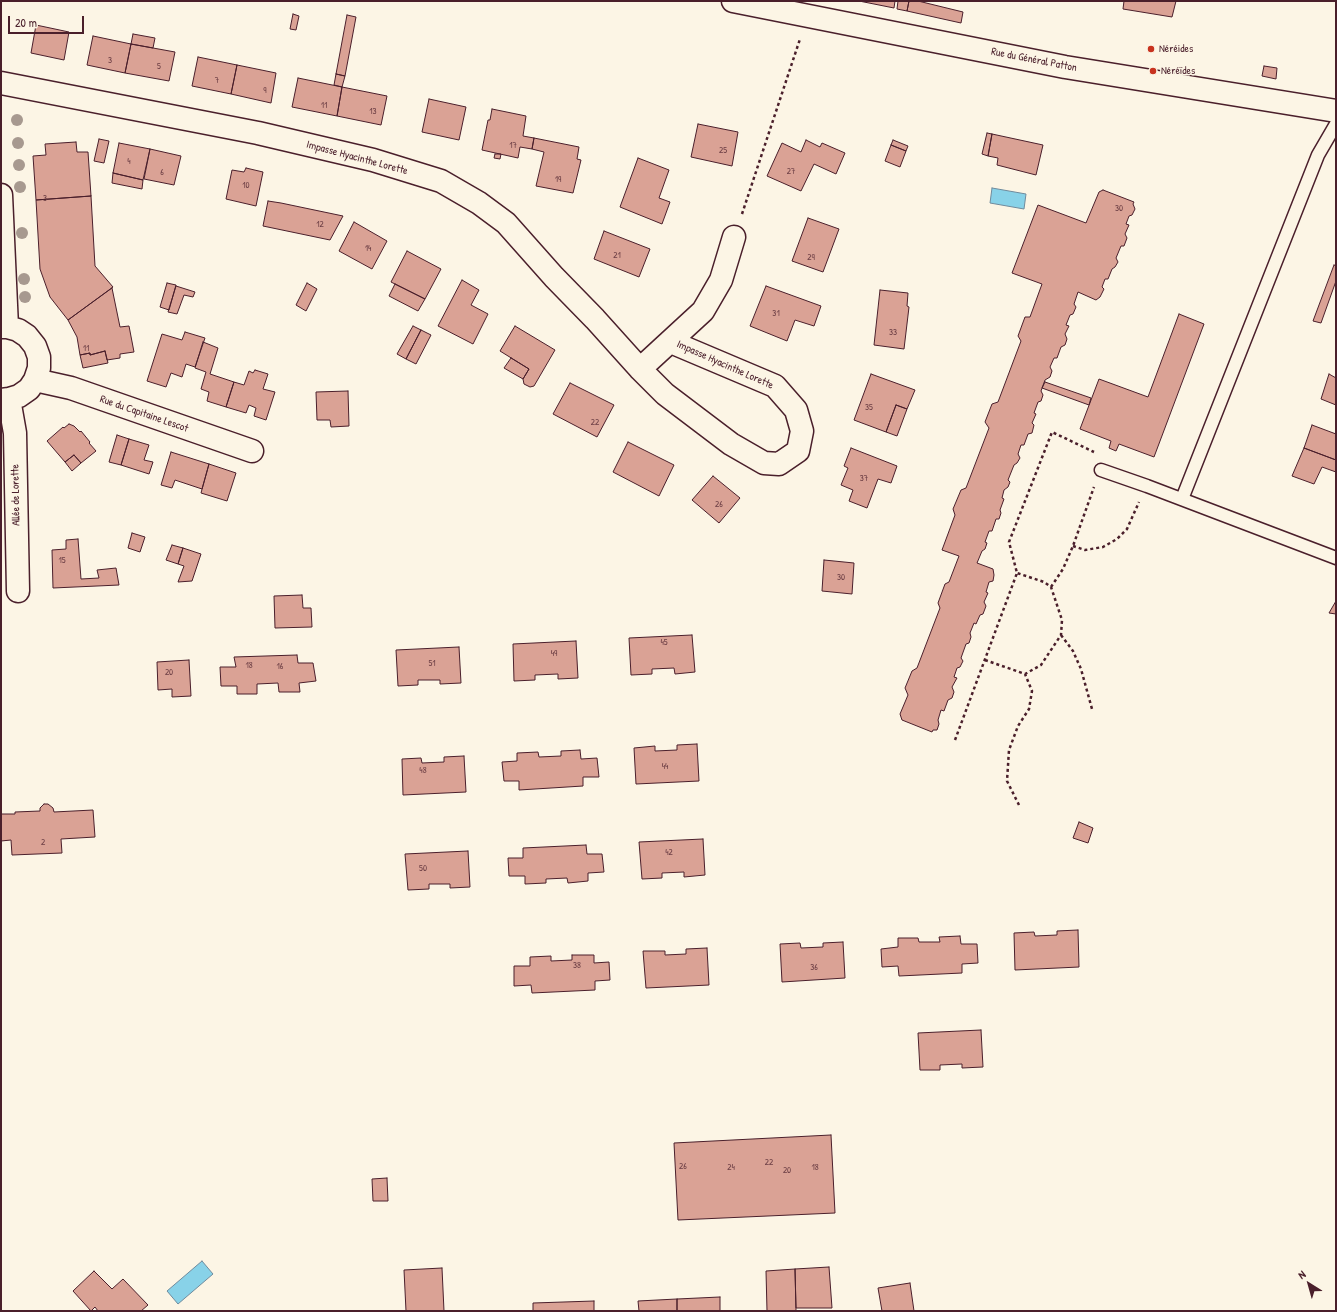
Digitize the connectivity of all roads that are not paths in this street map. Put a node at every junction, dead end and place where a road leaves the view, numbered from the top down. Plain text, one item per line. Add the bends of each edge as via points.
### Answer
1 (733, 1) edge
2 (1, 84) edge
3 (1336, 111) edge
4 (1336, 124) edge
5 (1, 195) edge
6 (734, 238) road end
7 (4, 327) edge
8 (671, 342) junction
9 (640, 369) junction
10 (35, 380) junction
11 (5, 399) edge
12 (252, 451) dead end
13 (1100, 470) road end
14 (1182, 499) junction
15 (1336, 558) edge
16 (18, 591) dead end

1 - 3 street, Rue du Général Patton via 1065,67
2 - 9 street, Impasse Hyacinthe Lorette via 258,133 374,160 441,181 479,203 506,223
4 - 14 lane via 1318,155
5 - 7 street
6 - 8 street, Impasse Hyacinthe Lorette via 721,280 703,311
7 - 10 street via 18,330 35,346 39,368
8 - 9 street, Impasse Hyacinthe Lorette
8 - 9 street, Impasse Hyacinthe Lorette via 775,386 796,410 802,431 798,451 779,464 764,463 731,444 665,394
10 - 11 street via 29,389 19,396
10 - 12 street, Rue du Capitaine Lescot via 70,388
11 - 16 street, Allée de Lorette via 15,432
13 - 14 lane
14 - 15 lane

